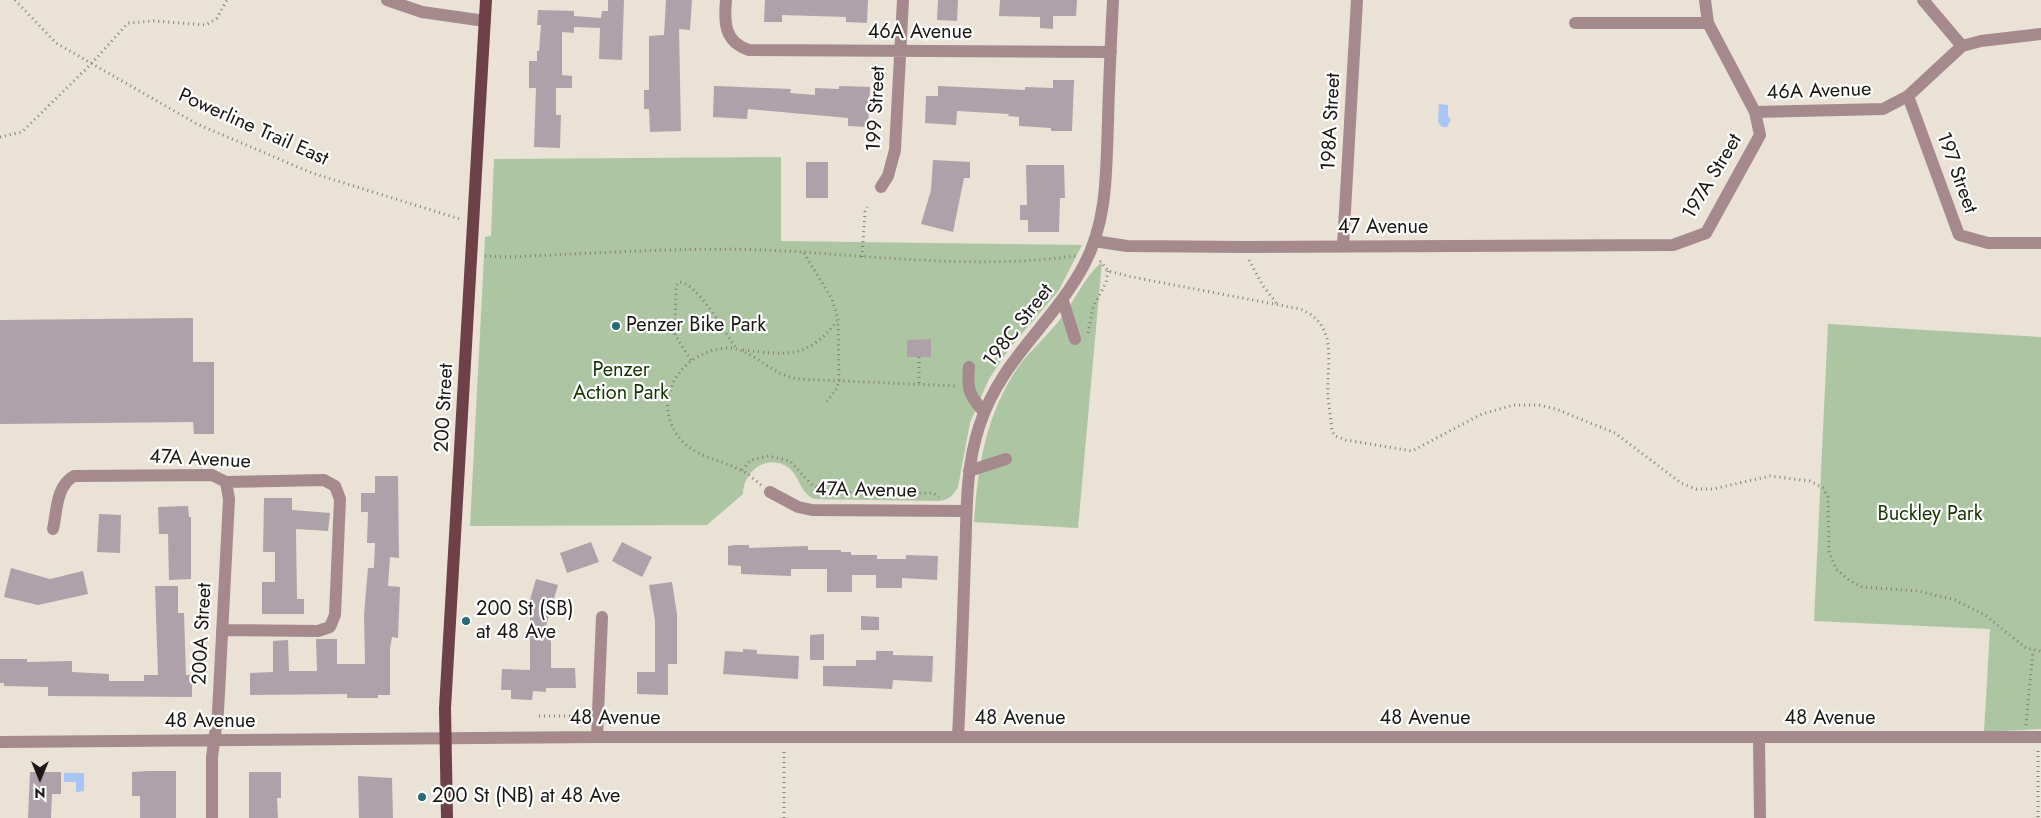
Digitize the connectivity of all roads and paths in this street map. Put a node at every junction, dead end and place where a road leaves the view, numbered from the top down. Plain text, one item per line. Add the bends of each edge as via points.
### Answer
1 (15, 0) edge
2 (227, 0) edge
3 (388, 0) edge
4 (486, 0) edge
5 (726, 0) edge
6 (903, 0) edge
7 (1113, 0) edge
8 (1357, 0) edge
9 (1704, 0) edge
10 (1923, 0) edge
11 (485, 21) junction
12 (1576, 23) dead end
13 (1708, 23) junction
14 (2041, 34) edge
15 (1962, 46) junction
16 (900, 51) junction
17 (1111, 52) junction
18 (91, 64) junction
19 (1908, 96) junction
20 (1755, 112) junction
21 (0, 137) edge
22 (881, 187) dead end
23 (868, 206) dead end
24 (448, 215) dead end
25 (1094, 241) junction
26 (2041, 243) edge
27 (1344, 246) junction
28 (1673, 246) joint
29 (803, 253) junction
30 (487, 256) dead end
31 (1075, 256) dead end
32 (862, 257) junction
33 (1248, 257) dead end
34 (1101, 261) dead end
35 (1108, 270) junction
36 (1063, 301) junction
37 (1278, 306) junction
38 (838, 320) junction
39 (1082, 338) joint
40 (736, 349) junction
41 (742, 350) junction
42 (919, 357) dead end
43 (690, 360) junction
44 (968, 367) dead end
45 (839, 381) junction
46 (919, 384) junction
47 (958, 392) dead end
48 (826, 403) dead end
49 (984, 412) junction
50 (1006, 459) dead end
51 (742, 470) junction
52 (969, 471) junction
53 (747, 475) dead end
54 (226, 482) junction
55 (770, 492) dead end
56 (941, 499) dead end
57 (966, 511) junction
58 (53, 529) dead end
59 (602, 616) dead end
60 (222, 630) junction
61 (2033, 650) junction
62 (2041, 651) edge
63 (538, 716) dead end
64 (584, 716) dead end
65 (2026, 728) dead end
66 (597, 737) junction
67 (958, 737) junction
68 (1759, 737) junction
69 (2041, 737) edge
70 (446, 739) junction
71 (214, 740) junction
72 (0, 742) edge
73 (784, 748) dead end
74 (2038, 751) dead end
75 (212, 818) edge
76 (447, 818) edge
77 (784, 818) edge
78 (1760, 818) edge
79 (2038, 818) edge

1 - 18 path, Powerline Trail East via 56,43
2 - 18 path via 217,18 206,24 128,23
3 - 11 street via 422,12
4 - 11 main road, 200 Street
5 - 16 street, 46A Avenue via 724,21 727,32 741,48 757,51
6 - 16 street, 199 Street
7 - 17 street, 198C Street
8 - 27 street, 198A Street
9 - 13 street, 197A Street
10 - 15 street
11 - 70 main road, 200 Street via 445,708
12 - 13 street
13 - 20 street, 197A Street
14 - 15 street, 46A Avenue
15 - 19 street, 46A Avenue
16 - 17 street, 46A Avenue
16 - 22 street, 199 Street via 895,150 891,170
17 - 25 street, 198C Street via 1104,201
18 - 21 path via 22,132
18 - 24 path, Powerline Trail East via 197,124 312,172
19 - 20 street, 46A Avenue via 1884,108
19 - 26 street, 197 Street via 1959,236 1988,243
20 - 28 street, 197A Street via 1760,135 1706,233
23 - 32 path via 864,212
25 - 27 street, 47 Avenue via 1128,246
25 - 36 street, 198C Street
27 - 28 street, 47 Avenue
29 - 30 path via 685,250
29 - 32 path
29 - 38 path via 832,299
31 - 32 path via 1020,263
33 - 37 path
34 - 35 path
35 - 37 path
35 - 39 path via 1106,283
36 - 39 street
36 - 49 street, 198C Street via 1005,371
37 - 61 path via 1310,313 1327,338 1330,352 1328,396 1335,436 1412,451 1482,414 1514,405 1539,405 1615,433 1681,483 1696,489 1713,489 1770,476 1810,481 1823,488 1828,497 1829,552 1836,569 1849,580 1862,587 1918,591 1955,600 1985,615 2026,648
38 - 41 path via 828,334 806,350 794,353
38 - 45 path
40 - 41 path
40 - 43 path via 728,348
40 - 43 path via 701,297 684,282 679,282 676,286 675,335
41 - 45 path via 778,372 797,379
42 - 46 path
43 - 51 path via 678,372 670,390 669,411 674,431 685,444 708,459
44 - 49 street via 971,397
45 - 46 path
45 - 48 path
46 - 47 path via 957,386
49 - 52 street, 198C Street
50 - 52 street
51 - 53 path
51 - 56 path via 751,460 776,457 790,461 812,485 830,492 932,493
52 - 57 street, 198C Street
54 - 58 street, 47A Avenue via 212,475 74,476 62,488
54 - 60 street, 200A Street via 229,499
54 - 60 street, 47A Avenue via 324,480 335,486 340,499 335,615 330,627 318,631
55 - 57 street, 47A Avenue via 798,507 812,510
57 - 67 street, 198C Street
59 - 66 street
60 - 71 street, 200A Street
61 - 62 path
61 - 65 path
63 - 64 path
66 - 67 street, 48 Avenue
66 - 70 street, 48 Avenue
67 - 68 street, 48 Avenue
68 - 69 street, 48 Avenue
68 - 78 street
70 - 71 street, 48 Avenue
70 - 76 main road, 200 Street
71 - 72 street, 48 Avenue
71 - 75 street, 200A Street
73 - 77 path
74 - 79 path

